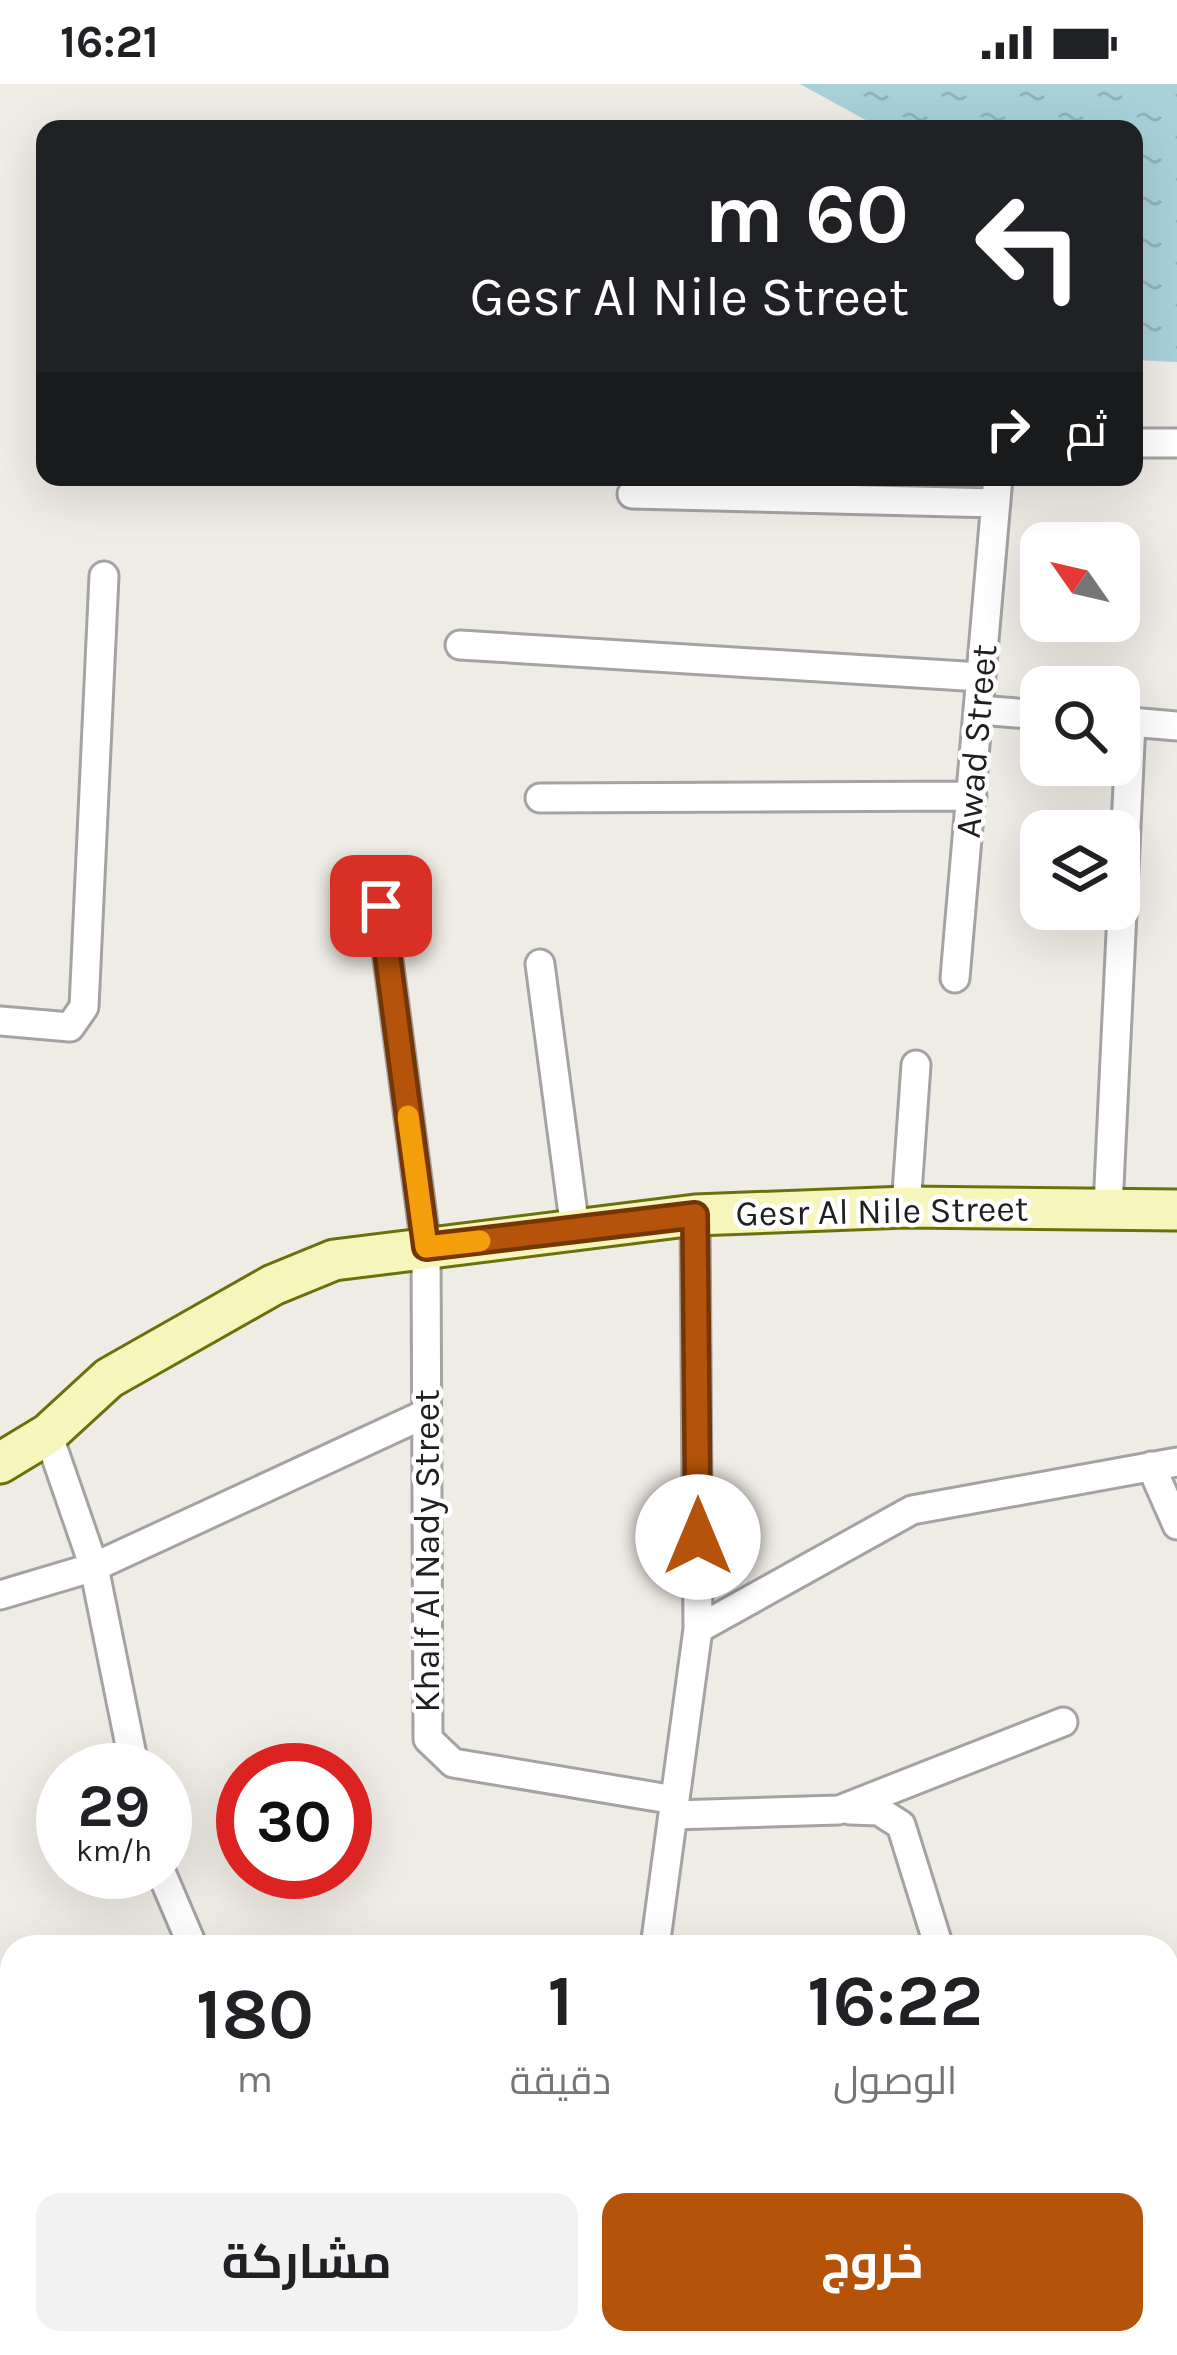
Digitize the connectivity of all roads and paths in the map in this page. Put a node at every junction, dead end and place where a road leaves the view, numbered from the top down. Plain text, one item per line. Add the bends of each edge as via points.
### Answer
1 (1143, 443) edge
2 (1177, 443) edge
3 (997, 490) edge
4 (632, 494) dead end
5 (104, 576) dead end
6 (460, 645) dead end
7 (981, 677) junction
8 (979, 710) junction
9 (1020, 713) edge
10 (1140, 722) edge
11 (1177, 726) edge
12 (1123, 786) edge
13 (972, 796) junction
14 (540, 798) dead end
15 (381, 906) dead end
16 (539, 964) dead end
17 (955, 978) dead end
18 (0, 1021) edge
19 (916, 1065) dead end
20 (906, 1207) junction
21 (1108, 1208) junction
22 (1177, 1210) edge
23 (695, 1215) junction
24 (575, 1229) junction
25 (426, 1247) junction
26 (425, 1414) junction
27 (49, 1433) junction
28 (0, 1463) edge
29 (1164, 1464) edge
30 (1177, 1525) edge
31 (94, 1567) junction
32 (0, 1594) edge
33 (698, 1629) junction
34 (1063, 1723) dead end
35 (130, 1743) edge
36 (674, 1807) junction
37 (839, 1810) junction
38 (172, 1899) edge
39 (188, 1935) edge
40 (657, 1935) edge
41 (935, 1935) edge

1 - 2 street
3 - 4 street
3 - 7 street, Awad Street
5 - 18 street via 84,1006 70,1027
6 - 7 street
7 - 8 street, Awad Street
8 - 9 street
8 - 13 street, Awad Street
10 - 11 street
12 - 21 street
13 - 14 street
13 - 17 street, Awad Street
15 - 25 street, Khalf Al Nady Street
16 - 24 street
19 - 20 street
20 - 21 street, Gesr Al Nile Street
20 - 23 street, Gesr Al Nile Street
21 - 22 street, Gesr Al Nile Street
23 - 24 street, Gesr Al Nile Street
23 - 33 street
24 - 25 street, Gesr Al Nile Street
25 - 26 street, Khalf Al Nady Street
25 - 27 street, Gesr Al Nile Street via 334,1260 273,1286 109,1378
26 - 31 street
26 - 36 street, Khalf Al Nady Street via 428,1739 453,1763
27 - 28 street, Gesr Al Nile Street
27 - 31 street
29 - 30 street
29 - 33 street via 912,1510
31 - 32 street
31 - 35 street
33 - 36 street
34 - 37 street
36 - 37 street, Khalf Al Nady Street
36 - 40 street
37 - 41 street via 878,1811 901,1825
38 - 39 street

